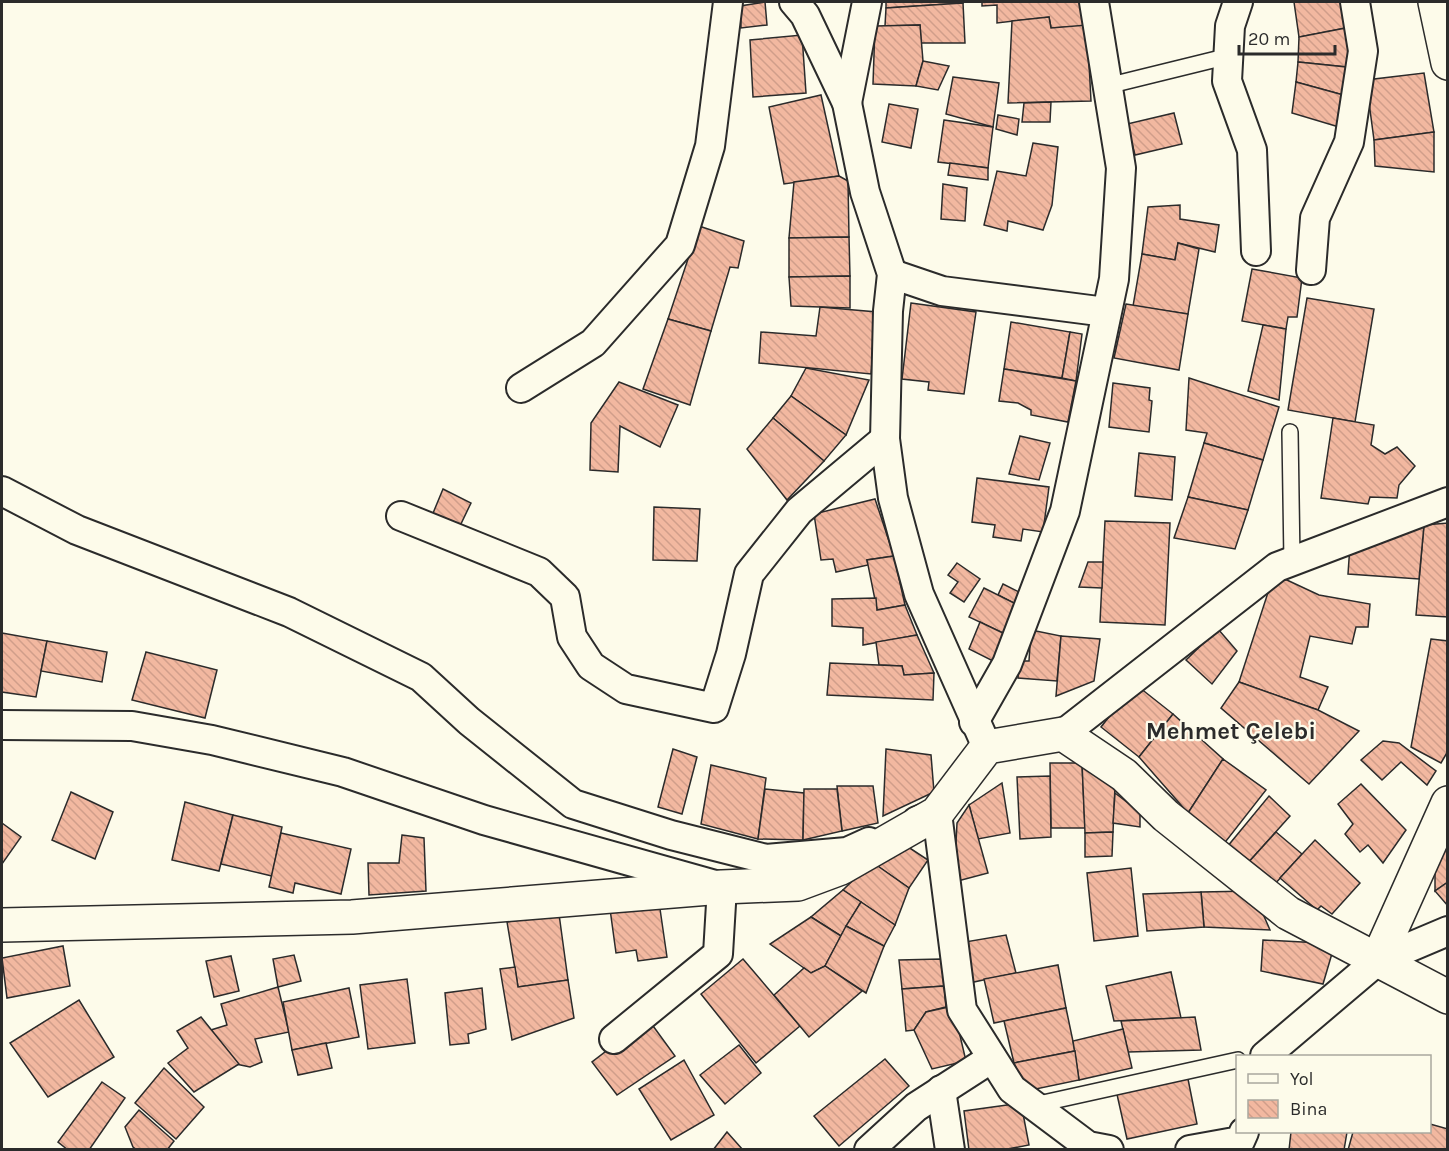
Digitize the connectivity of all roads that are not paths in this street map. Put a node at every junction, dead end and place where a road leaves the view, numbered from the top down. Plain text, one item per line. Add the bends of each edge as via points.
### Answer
1 (728, 2) edge
2 (794, 2) edge
3 (867, 2) edge
4 (1094, 2) edge
5 (1238, 2) edge
6 (1355, 2) edge
7 (1435, 2) edge
8 (1228, 56) junction
9 (1448, 63) edge
10 (1107, 86) junction
11 (847, 103) junction
12 (1256, 251) dead end
13 (1311, 270) dead end
14 (892, 274) junction
15 (1106, 312) junction
16 (521, 388) dead end
17 (1290, 432) dead end
18 (885, 439) junction
19 (2, 491) edge
20 (1448, 501) edge
21 (401, 516) dead end
22 (1292, 561) junction
23 (2, 724) edge
24 (1063, 734) junction
25 (981, 735) junction
26 (1448, 803) edge
27 (937, 813) junction
28 (722, 887) junction
29 (2, 925) edge
30 (1448, 931) edge
31 (1377, 961) junction
32 (1448, 996) edge
33 (614, 1039) dead end
34 (1262, 1055) edge
35 (992, 1058) junction
36 (1236, 1060) edge
37 (941, 1090) junction
38 (1034, 1105) junction
39 (1244, 1133) edge
40 (1094, 1148) edge
41 (869, 1149) edge
42 (950, 1149) edge
43 (1190, 1149) edge

1 - 16 street via 710,146 680,245 592,343
2 - 11 street via 805,15
3 - 11 street
4 - 10 street
5 - 8 street via 1230,27
6 - 13 street via 1363,51 1349,142 1315,218
7 - 9 main road
8 - 10 lane
8 - 12 street via 1227,81 1252,150
10 - 15 street via 1121,168 1114,279
11 - 14 street via 865,192
14 - 15 street via 942,291
14 - 18 street
15 - 25 street via 1065,511
17 - 22 lane
18 - 21 street via 799,511 749,574 714,708 626,689 591,666 572,637 565,597 539,573
18 - 25 street via 893,498 919,594
19 - 27 street via 77,530 289,612 422,677 469,721 573,804 766,859 846,852
20 - 22 street
22 - 24 street via 1277,567
23 - 28 street via 132,726 212,740 344,772 484,820
24 - 25 main road
24 - 31 main road via 1124,776 1166,816 1288,913
25 - 27 main road
26 - 31 main road
27 - 28 main road via 842,868 798,884
27 - 35 street via 962,1010
28 - 29 main road via 352,917
28 - 33 street via 718,954
30 - 31 street
31 - 32 main road
31 - 34 street
35 - 37 street
35 - 38 street via 1012,1089
36 - 38 lane
37 - 41 street
37 - 42 street
38 - 40 street
39 - 43 street via 1240,1141

